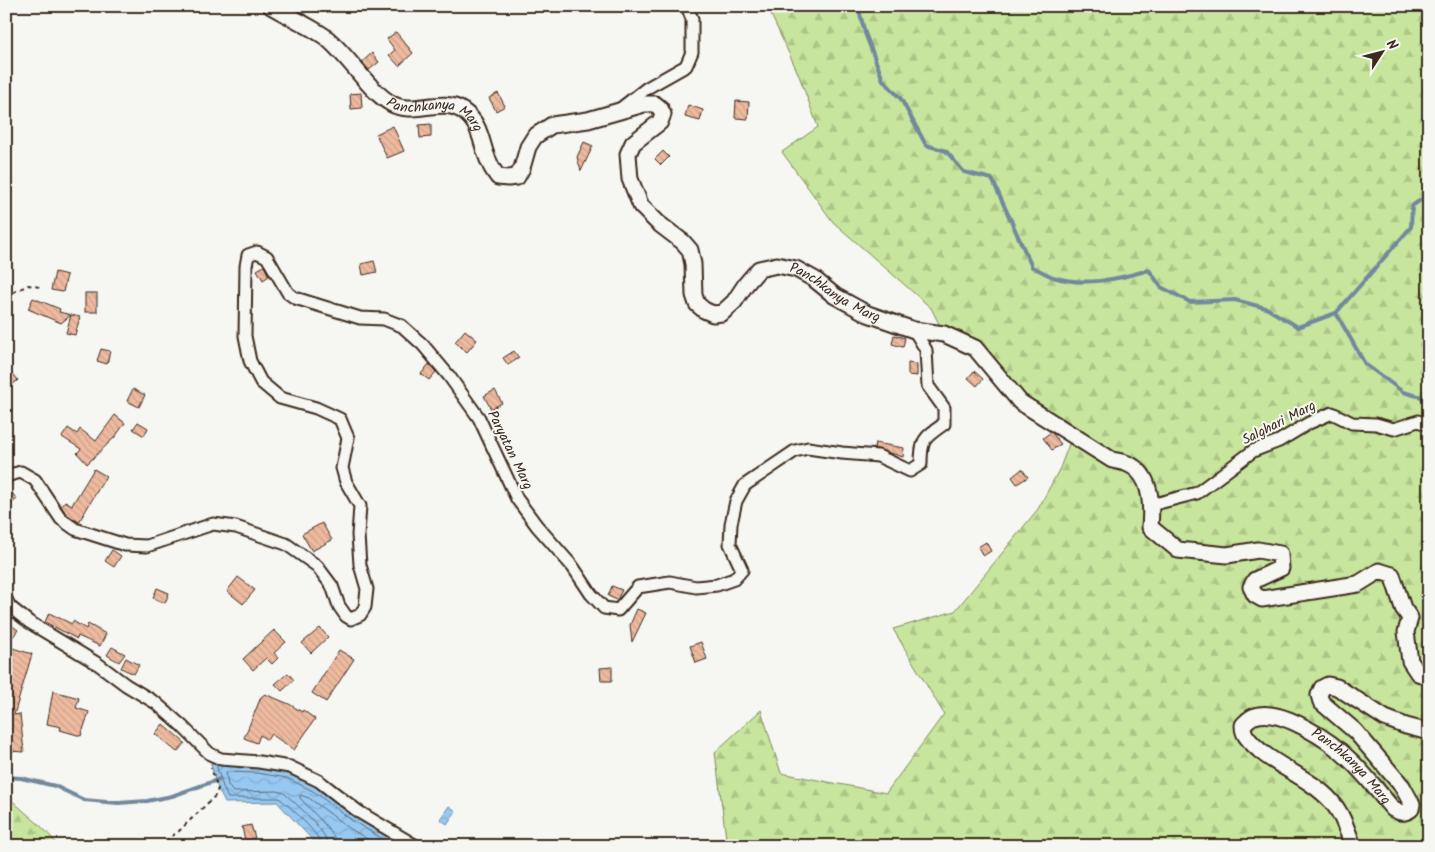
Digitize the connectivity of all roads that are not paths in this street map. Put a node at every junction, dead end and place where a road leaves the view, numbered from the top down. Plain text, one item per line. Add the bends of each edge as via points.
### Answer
1 (271, 6) edge
2 (687, 6) edge
3 (618, 111) junction
4 (914, 330) junction
5 (1429, 425) edge
6 (6, 476) edge
7 (1151, 505) junction
8 (6, 599) edge
9 (1429, 678) edge
10 (1429, 732) edge
11 (416, 846) edge
12 (1352, 846) edge

1 - 3 street, Panchkanya Marg via 324,36 392,104 405,108 448,105 462,110 476,124 489,164 498,177 517,177 528,147 542,130
2 - 3 street via 692,19 692,52 686,66 647,88
3 - 4 street, Panchkanya Marg via 655,104 663,114 660,122 633,143 628,154 630,179 641,206 690,250 694,295 704,310 722,313 759,269 777,265 796,269 868,314
4 - 6 street, Paryatan Marg via 926,350 928,386 944,408 944,424 926,438 921,447 921,464 910,472 878,456 808,448 795,451 745,485 736,501 730,524 730,544 742,570 734,579 696,587 670,582 638,587 618,610 604,608 527,513 517,499 479,418 423,345 402,326 384,319 360,318 295,298 288,293 267,257 257,252 248,255 246,266 245,336 250,361 261,382 280,398 340,419 348,438 342,468 360,506 360,565 367,588 365,607 360,615 352,619 346,616 332,586 317,566 286,544 236,527 213,524 147,546 125,545 75,529 61,519 35,480 21,472
4 - 7 street, Panchkanya Marg via 944,334 975,348 1020,402 1112,460 1128,464 1141,474 1146,480
5 - 7 street, Salghari Marg via 1418,421 1394,429 1376,424 1352,424 1332,413 1253,451 1197,493
7 - 9 street, Panchkanya Marg via 1150,527 1178,550 1227,555 1258,550 1280,554 1281,568 1255,580 1251,587 1262,599 1358,584 1379,571 1392,575 1403,608 1410,618 1406,632 1410,660 1418,673
8 - 11 street via 10,607 29,622 156,703 210,754 221,759 290,767 319,782 359,812
10 - 12 street, Panchkanya Marg via 1385,718 1336,687 1328,685 1319,694 1320,702 1355,731 1406,792 1411,809 1400,813 1350,759 1311,730 1287,719 1264,714 1243,724 1245,735 1262,751 1324,792 1333,802 1341,814

